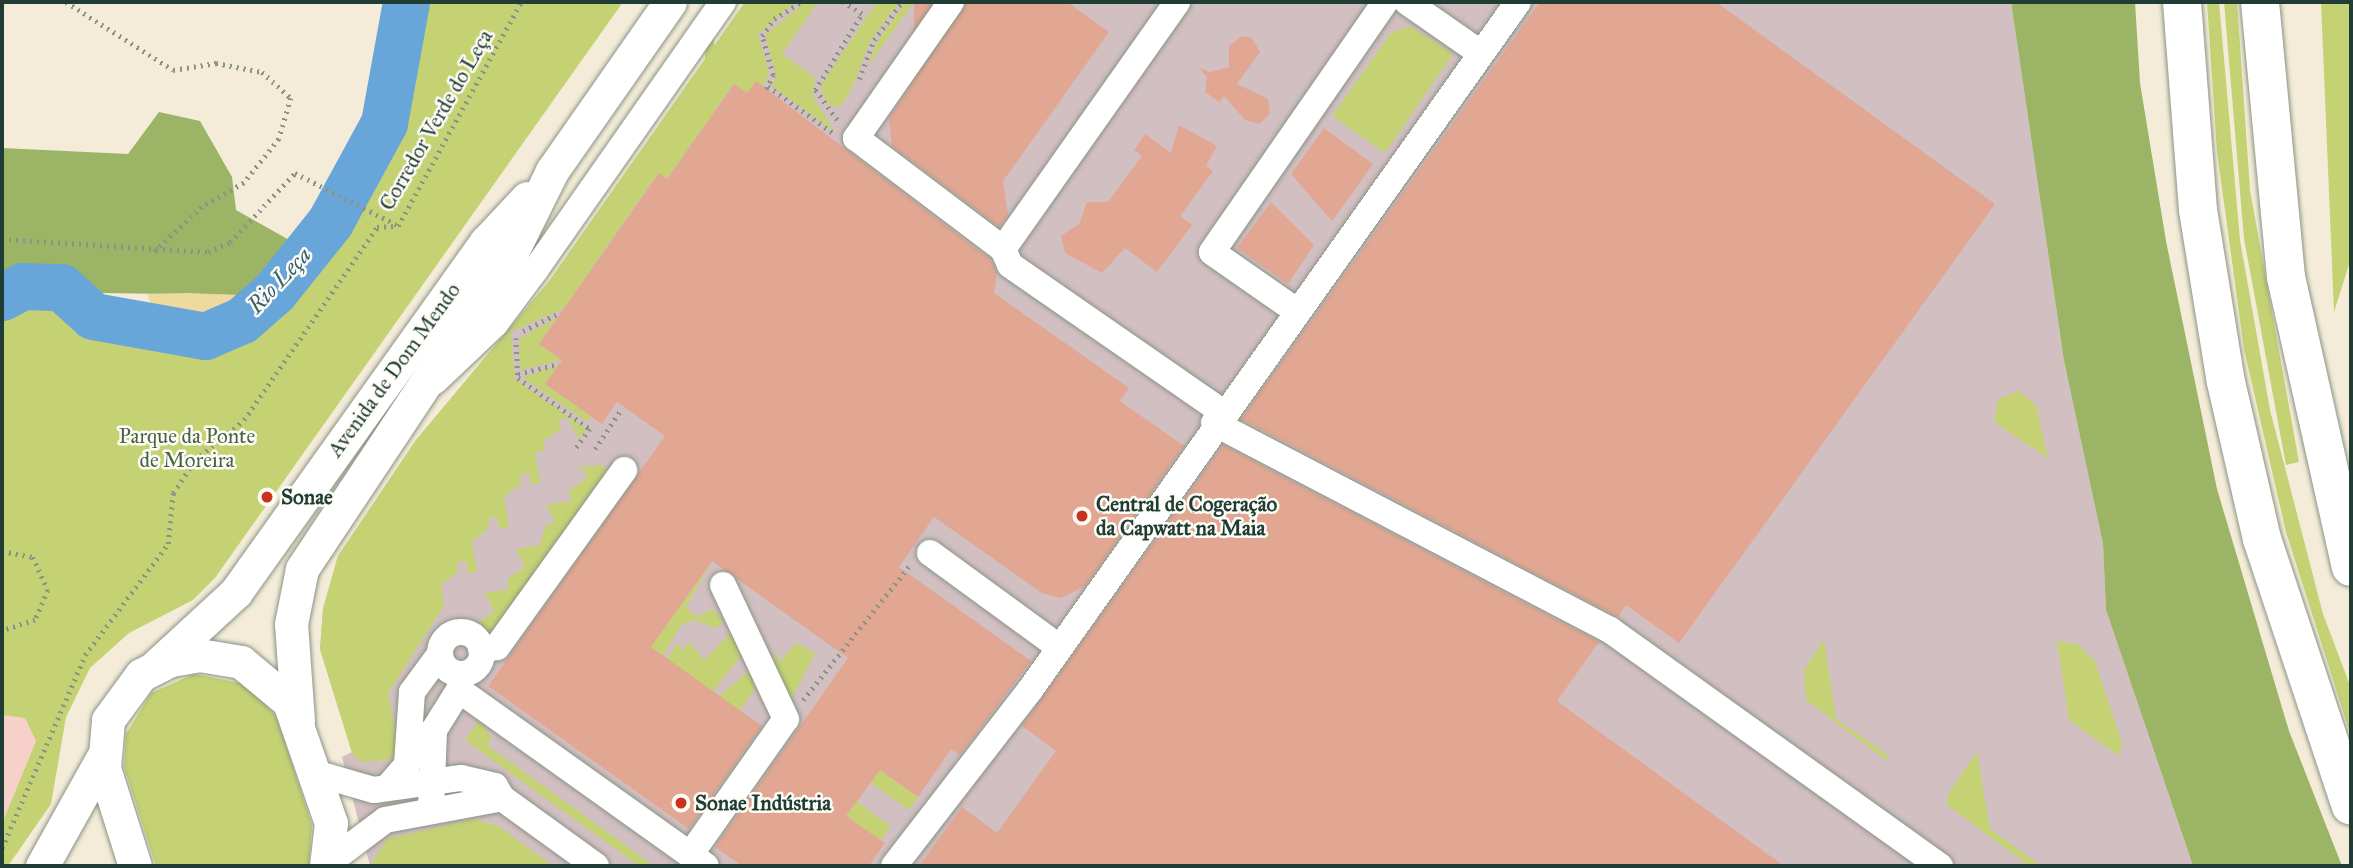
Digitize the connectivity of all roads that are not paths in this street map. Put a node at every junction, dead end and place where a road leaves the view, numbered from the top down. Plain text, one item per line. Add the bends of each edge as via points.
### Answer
1 (670, 2) edge
2 (723, 2) edge
3 (951, 2) edge
4 (1177, 2) edge
5 (1385, 2) edge
6 (1408, 2) edge
7 (1518, 2) edge
8 (2182, 2) edge
9 (2260, 2) edge
10 (1479, 52) junction
11 (552, 171) junction
12 (1003, 249) junction
13 (1295, 310) junction
14 (416, 395) junction
15 (1218, 418) junction
16 (624, 470) dead end
17 (930, 553) road end
18 (2351, 567) edge
19 (723, 586) dead end
20 (1059, 647) junction
21 (481, 649) junction
22 (440, 654) junction
23 (157, 665) junction
24 (461, 682) junction
25 (298, 721) junction
26 (103, 757) junction
27 (315, 773) junction
28 (432, 781) junction
29 (387, 788) junction
30 (502, 799) junction
31 (2351, 806) edge
32 (431, 808) junction
33 (698, 861) edge
34 (327, 864) edge
35 (42, 866) edge
36 (135, 866) edge
37 (596, 866) edge
38 (894, 866) edge
39 (1940, 866) edge

1 - 11 main road, Avenida de Dom Mendo
2 - 14 lane via 495,324
3 - 12 lane via 856,138
4 - 12 lane
5 - 13 lane via 1212,252
6 - 10 lane
7 - 10 lane
8 - 31 highway via 2198,210 2226,382 2262,539
9 - 18 highway via 2286,277
10 - 13 lane
11 - 14 main road, Avenida de Dom Mendo via 511,254
11 - 23 main road, Avenida de Dom Mendo via 486,242 236,592
12 - 15 lane via 1010,265
13 - 15 lane
14 - 25 main road, Avenida de Dom Mendo via 302,569 291,616
15 - 20 lane
15 - 39 lane via 1610,630
16 - 21 lane via 497,647
17 - 20 lane
19 - 33 lane via 786,719
20 - 38 lane
21 - 22 lane via 461,632 448,636
21 - 24 lane via 475,668
22 - 24 lane
22 - 29 lane via 411,692 407,765
23 - 25 main road via 199,655 241,662 271,681
23 - 26 main road, Avenida de Dom Mendo via 113,708
24 - 28 lane via 435,730
24 - 33 lane
25 - 27 main road
26 - 35 main road
26 - 36 main road
27 - 29 lane
27 - 34 main road via 331,823
28 - 29 lane
28 - 30 lane via 495,786
28 - 32 lane
30 - 32 lane
30 - 37 lane
32 - 34 lane via 385,820

